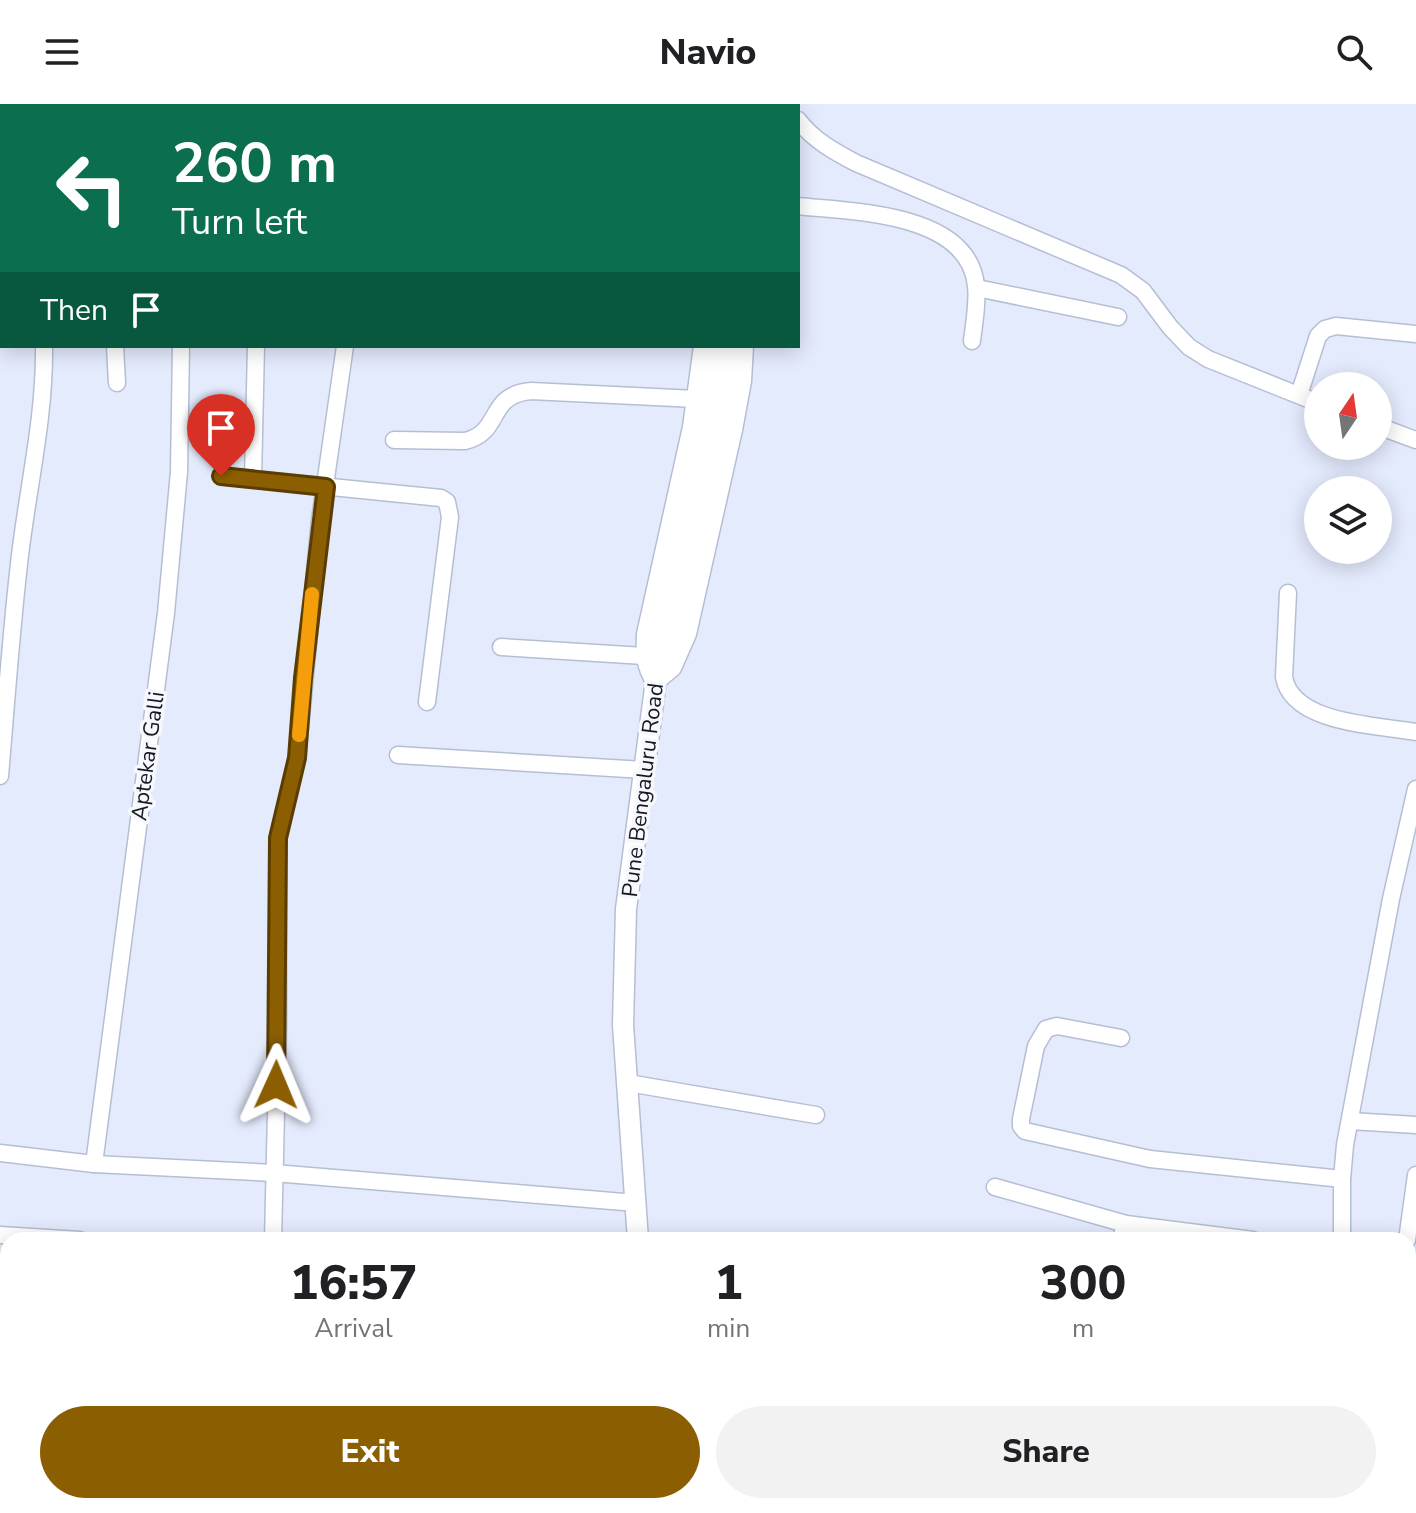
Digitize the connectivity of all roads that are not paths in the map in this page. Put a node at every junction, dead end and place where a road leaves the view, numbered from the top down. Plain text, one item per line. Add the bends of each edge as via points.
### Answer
1 (800, 123) edge
2 (800, 206) edge
3 (977, 288) junction
4 (1118, 317) dead end
5 (1416, 334) edge
6 (972, 341) dead end
7 (44, 348) edge
8 (115, 348) edge
9 (181, 348) edge
10 (256, 348) edge
11 (345, 348) edge
12 (702, 348) edge
13 (715, 348) edge
14 (731, 348) edge
15 (745, 348) edge
16 (117, 383) dead end
17 (1299, 395) junction
18 (1304, 397) edge
19 (696, 399) junction
20 (1392, 431) edge
21 (394, 440) dead end
22 (1416, 440) edge
23 (221, 476) dead end
24 (253, 478) junction
25 (326, 487) junction
26 (1288, 593) dead end
27 (501, 647) dead end
28 (652, 668) junction
29 (427, 702) dead end
30 (1416, 732) edge
31 (398, 755) dead end
32 (644, 770) junction
33 (0, 776) edge
34 (1416, 789) edge
35 (1121, 1038) dead end
36 (628, 1083) junction
37 (816, 1115) dead end
38 (1350, 1121) junction
39 (1416, 1125) edge
40 (0, 1153) edge
41 (94, 1164) junction
42 (274, 1173) junction
43 (1416, 1175) edge
44 (1342, 1179) junction
45 (995, 1187) dead end
46 (636, 1203) junction
47 (1126, 1224) junction
48 (273, 1232) edge
49 (638, 1232) edge
50 (1123, 1232) edge
51 (1190, 1232) edge
52 (1342, 1232) edge
53 (1408, 1232) edge

1 - 17 street via 829,149 856,163 1121,275 1143,291 1170,327 1199,353
2 - 3 street via 927,227 956,247
3 - 4 street
3 - 6 street
5 - 17 street via 1325,329
7 - 33 street
8 - 16 street
9 - 41 street, Aptekar Galli via 179,472 166,613
10 - 24 street
11 - 25 street
12 - 19 street
13 - 28 main road, Pune Bengaluru Road
14 - 28 main road via 724,413 670,654
15 - 28 street via 734,430 688,634 673,668
17 - 18 street
19 - 21 street via 513,393 476,438
19 - 28 street via 645,634
20 - 22 street
23 - 24 street
24 - 25 street
25 - 29 street via 441,498 450,508
25 - 42 street via 297,758 278,838
26 - 30 street via 1286,688 1310,711
27 - 28 street
28 - 32 main road, Pune Bengaluru Road
31 - 32 street
32 - 36 main road, Pune Bengaluru Road via 626,909 623,1025
34 - 38 street
35 - 44 street via 1057,1026 1046,1029 1036,1046 1021,1119 1025,1131 1150,1159
36 - 37 street
36 - 46 main road, Pune Bengaluru Road
38 - 39 street
38 - 44 street
40 - 41 street
41 - 42 street
42 - 46 street
42 - 48 street
43 - 53 street
44 - 52 street
45 - 47 street
46 - 49 main road, Pune Bengaluru Road
47 - 50 street
47 - 51 street

